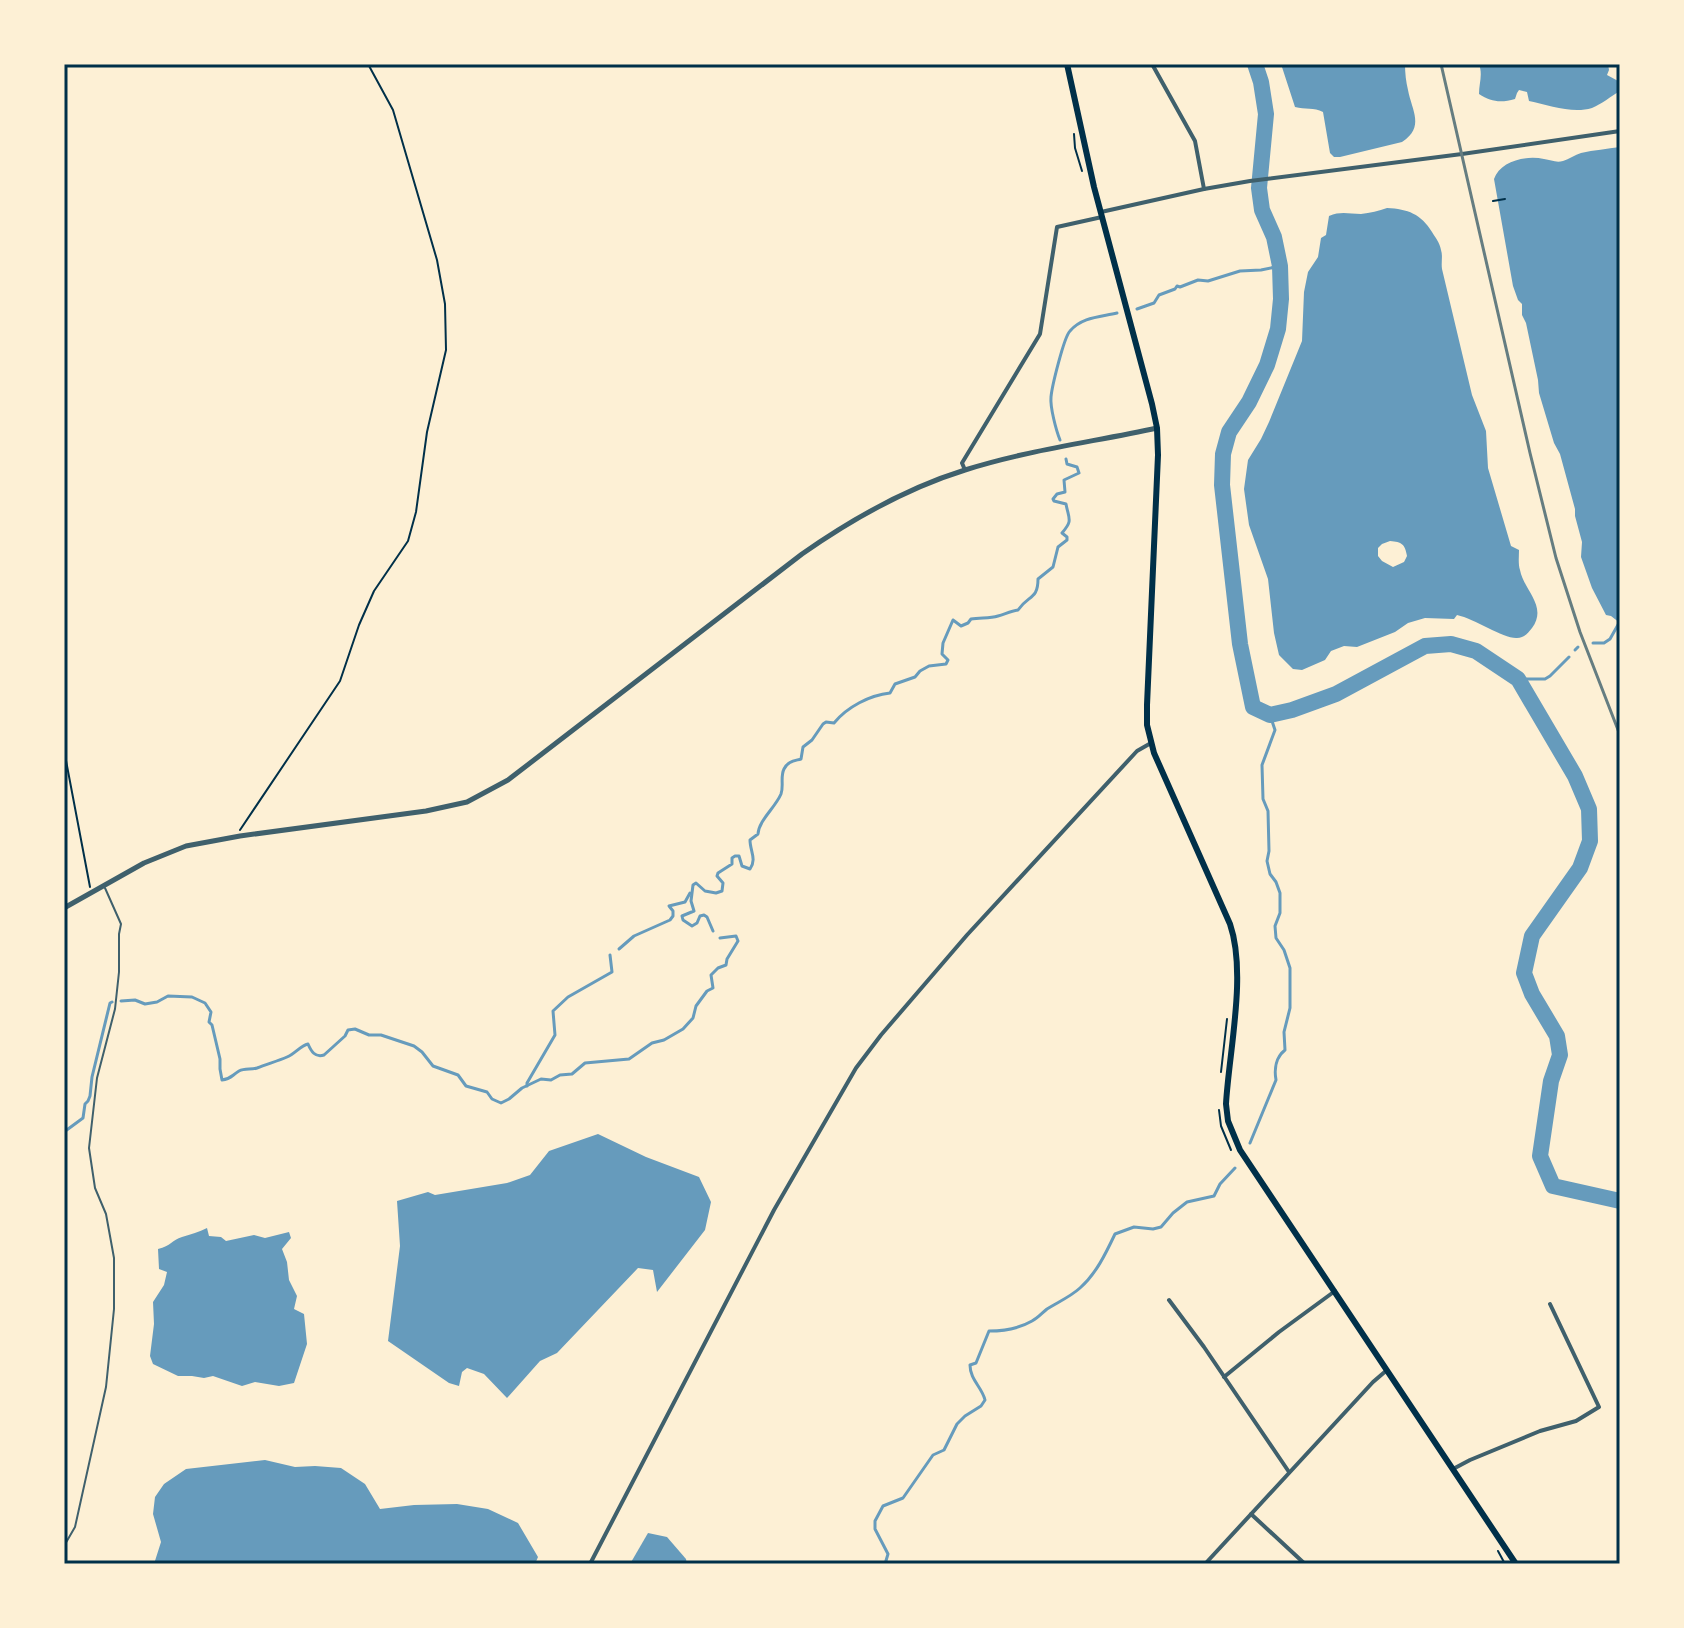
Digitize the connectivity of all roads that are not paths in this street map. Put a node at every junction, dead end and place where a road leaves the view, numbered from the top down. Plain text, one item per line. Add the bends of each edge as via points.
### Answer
1 (1067, 64) edge
2 (1152, 64) edge
3 (1620, 131) edge
4 (1204, 189) junction
5 (1102, 214) junction
6 (1157, 428) junction
7 (965, 470) junction
8 (1151, 743) junction
9 (104, 885) junction
10 (64, 908) edge
11 (1335, 1291) junction
12 (1169, 1300) dead end
13 (1550, 1304) dead end
14 (1387, 1370) junction
15 (1224, 1377) junction
16 (1453, 1469) junction
17 (1289, 1472) junction
18 (1251, 1514) junction
19 (64, 1546) edge
20 (590, 1564) edge
21 (1205, 1564) edge
22 (1305, 1564) edge
23 (1516, 1564) edge

1 - 5 main road
2 - 4 street via 1195,141
3 - 4 street
4 - 5 street
5 - 6 main road
5 - 7 street via 1057,227 1040,334 962,463
6 - 7 street
6 - 8 main road via 1147,705
7 - 9 street via 890,501 821,541 508,780 467,802 186,846
8 - 11 main road via 1232,928 1238,971 1228,1121 1240,1150
8 - 20 street via 1137,751 967,935 856,1068 774,1210
9 - 10 street
9 - 19 lane via 121,924 119,972 89,1148 114,1258 114,1309 106,1387 75,1527
11 - 14 main road
11 - 15 street
12 - 15 street
13 - 16 street via 1599,1407
14 - 16 main road
14 - 17 street
15 - 17 street
16 - 23 main road
17 - 18 street
18 - 21 street
18 - 22 street

